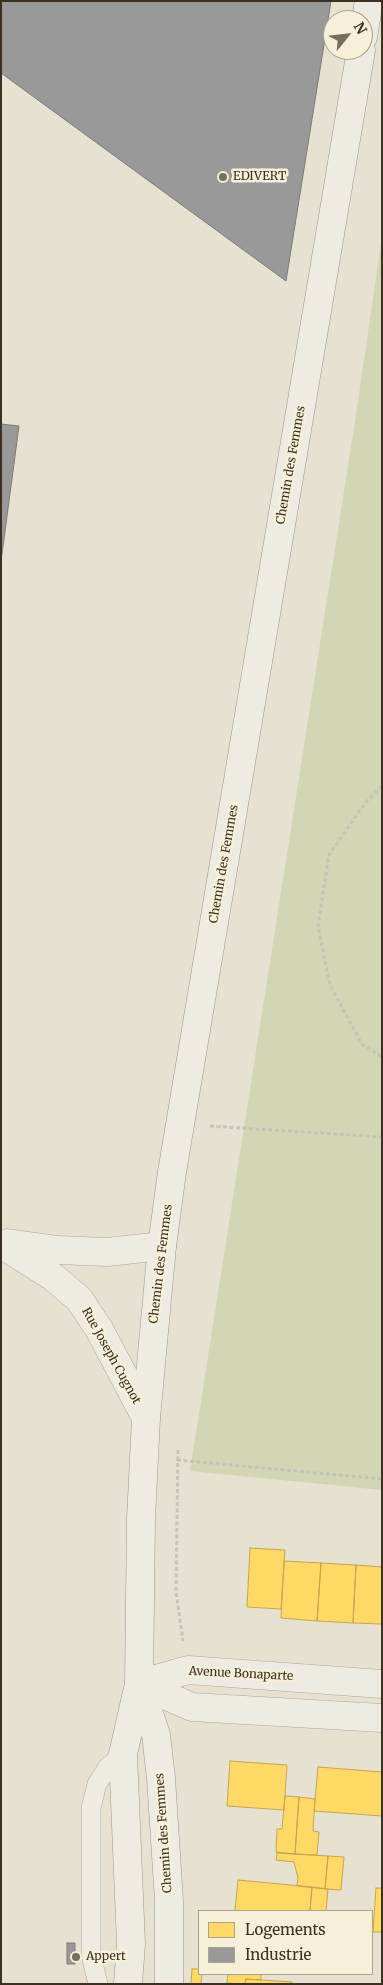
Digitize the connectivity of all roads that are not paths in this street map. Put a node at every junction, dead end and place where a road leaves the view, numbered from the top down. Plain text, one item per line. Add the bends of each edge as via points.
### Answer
1 (359, 60) edge
2 (1, 1243) edge
3 (162, 1246) junction
4 (146, 1418) junction
5 (139, 1684) junction
6 (382, 1684) edge
7 (382, 1718) edge
8 (123, 1754) junction
9 (98, 1984) edge
10 (128, 1984) edge
11 (169, 1984) edge

1 - 3 street, Chemin des Femmes
2 - 3 street, Rue Joseph Cugnot via 107,1252
2 - 4 street, Rue Joseph Cugnot via 53,1277 79,1299 99,1329
3 - 4 street, Chemin des Femmes
4 - 5 street, Chemin des Femmes
5 - 6 street, Avenue Bonaparte via 188,1670
5 - 7 street via 192,1707
5 - 8 street, Chemin des Femmes
5 - 11 street, Chemin des Femmes via 156,1734 161,1778 169,1901
8 - 9 lane via 97,1784 91,1808 91,1955
8 - 10 street, Chemin des Femmes via 131,1944

